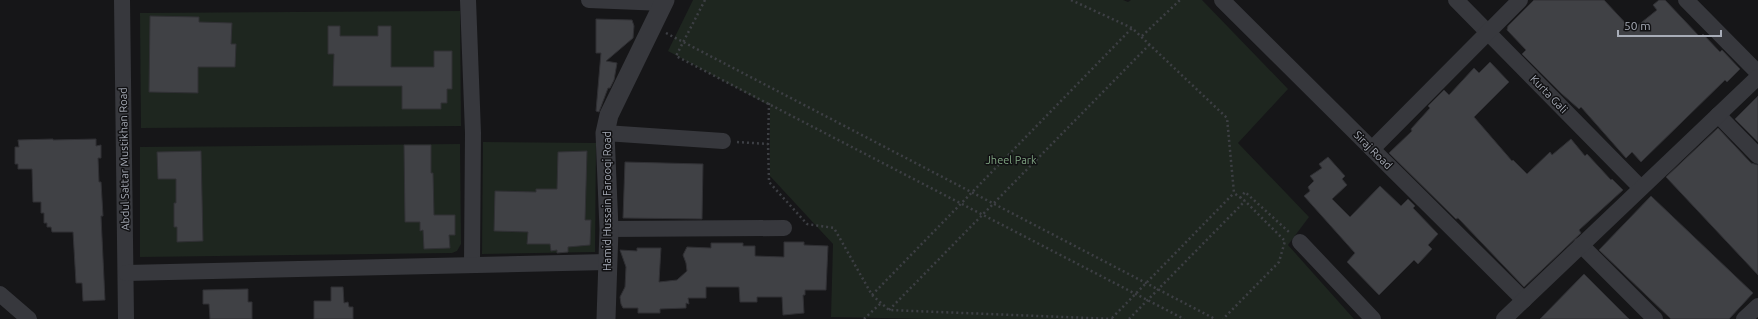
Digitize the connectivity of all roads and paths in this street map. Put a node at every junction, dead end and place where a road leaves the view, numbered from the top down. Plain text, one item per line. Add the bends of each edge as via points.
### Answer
1 (122, 0) edge
2 (468, 0) edge
3 (589, 0) edge
4 (705, 0) edge
5 (1071, 0) edge
6 (1180, 0) edge
7 (1222, 0) edge
8 (1456, 0) edge
9 (1520, 0) edge
10 (1686, 0) edge
11 (665, 1) edge
12 (1132, 28) junction
13 (1488, 32) junction
14 (1142, 36) junction
15 (683, 42) junction
16 (1150, 44) junction
17 (1758, 73) edge
18 (1758, 77) edge
19 (769, 104) junction
20 (1718, 115) junction
21 (605, 133) junction
22 (723, 141) joint
23 (768, 144) junction
24 (1372, 149) junction
25 (1758, 156) edge
26 (1642, 188) junction
27 (971, 192) junction
28 (1234, 193) junction
29 (1240, 198) junction
30 (1245, 201) junction
31 (960, 203) junction
32 (994, 203) junction
33 (983, 214) junction
34 (609, 228) junction
35 (784, 228) dead end
36 (1300, 242) joint
37 (1581, 245) junction
38 (607, 262) junction
39 (472, 264) junction
40 (126, 274) junction
41 (1146, 283) junction
42 (1158, 289) junction
43 (0, 294) edge
44 (1136, 294) junction
45 (872, 295) junction
46 (1147, 300) junction
47 (1524, 300) junction
48 (881, 303) junction
49 (1758, 306) edge
50 (889, 310) junction
51 (1511, 317) edge
52 (29, 319) edge
53 (126, 319) edge
54 (606, 319) edge
55 (864, 319) edge
56 (1113, 319) edge
57 (1129, 319) edge
58 (1184, 319) edge
59 (1215, 319) edge
60 (1223, 319) edge
61 (1373, 319) edge
62 (1655, 319) edge
63 (1744, 319) edge

1 - 40 street, Abdul Sattar Mustikhan Road
2 - 39 street via 473,133
3 - 11 street
4 - 15 path
5 - 12 path
6 - 14 path
7 - 24 street, Siraj Road
8 - 13 street, Kurta Gali
9 - 13 street
10 - 17 street
11 - 21 street, Hamid Hussain Farooqi Road via 609,116
12 - 14 path
12 - 27 path
13 - 24 street
13 - 26 street, Kurta Gali
14 - 16 path
15 - 19 path via 676,56
15 - 27 path
16 - 28 path via 1227,118
16 - 32 path
18 - 20 street
19 - 23 path
19 - 31 path
20 - 25 street
20 - 26 street
21 - 22 street
21 - 34 street, Hamid Hussain Farooqi Road
22 - 23 path
23 - 45 path via 769,182 807,224 834,228
24 - 47 street, Siraj Road
26 - 37 street
27 - 31 path
27 - 32 path
28 - 29 path
28 - 41 path
29 - 30 path
29 - 36 path via 1245,192
30 - 42 path
30 - 60 path via 1285,241 1279,262
31 - 33 path
31 - 45 path
32 - 33 path
32 - 41 path
33 - 44 path
33 - 50 path
34 - 35 street
34 - 38 street, Hamid Hussain Farooqi Road
36 - 61 street
37 - 47 street
37 - 62 street
38 - 39 street
38 - 54 street, Hamid Hussain Farooqi Road
39 - 40 street
40 - 53 street, Abdul Sattar Mustikhan Road
41 - 42 path
41 - 44 path
42 - 46 path
42 - 59 path
43 - 52 street
44 - 46 path
44 - 56 path
45 - 48 path
46 - 57 path
46 - 58 path
47 - 51 street
48 - 50 path
48 - 55 path
49 - 63 street
50 - 56 path

